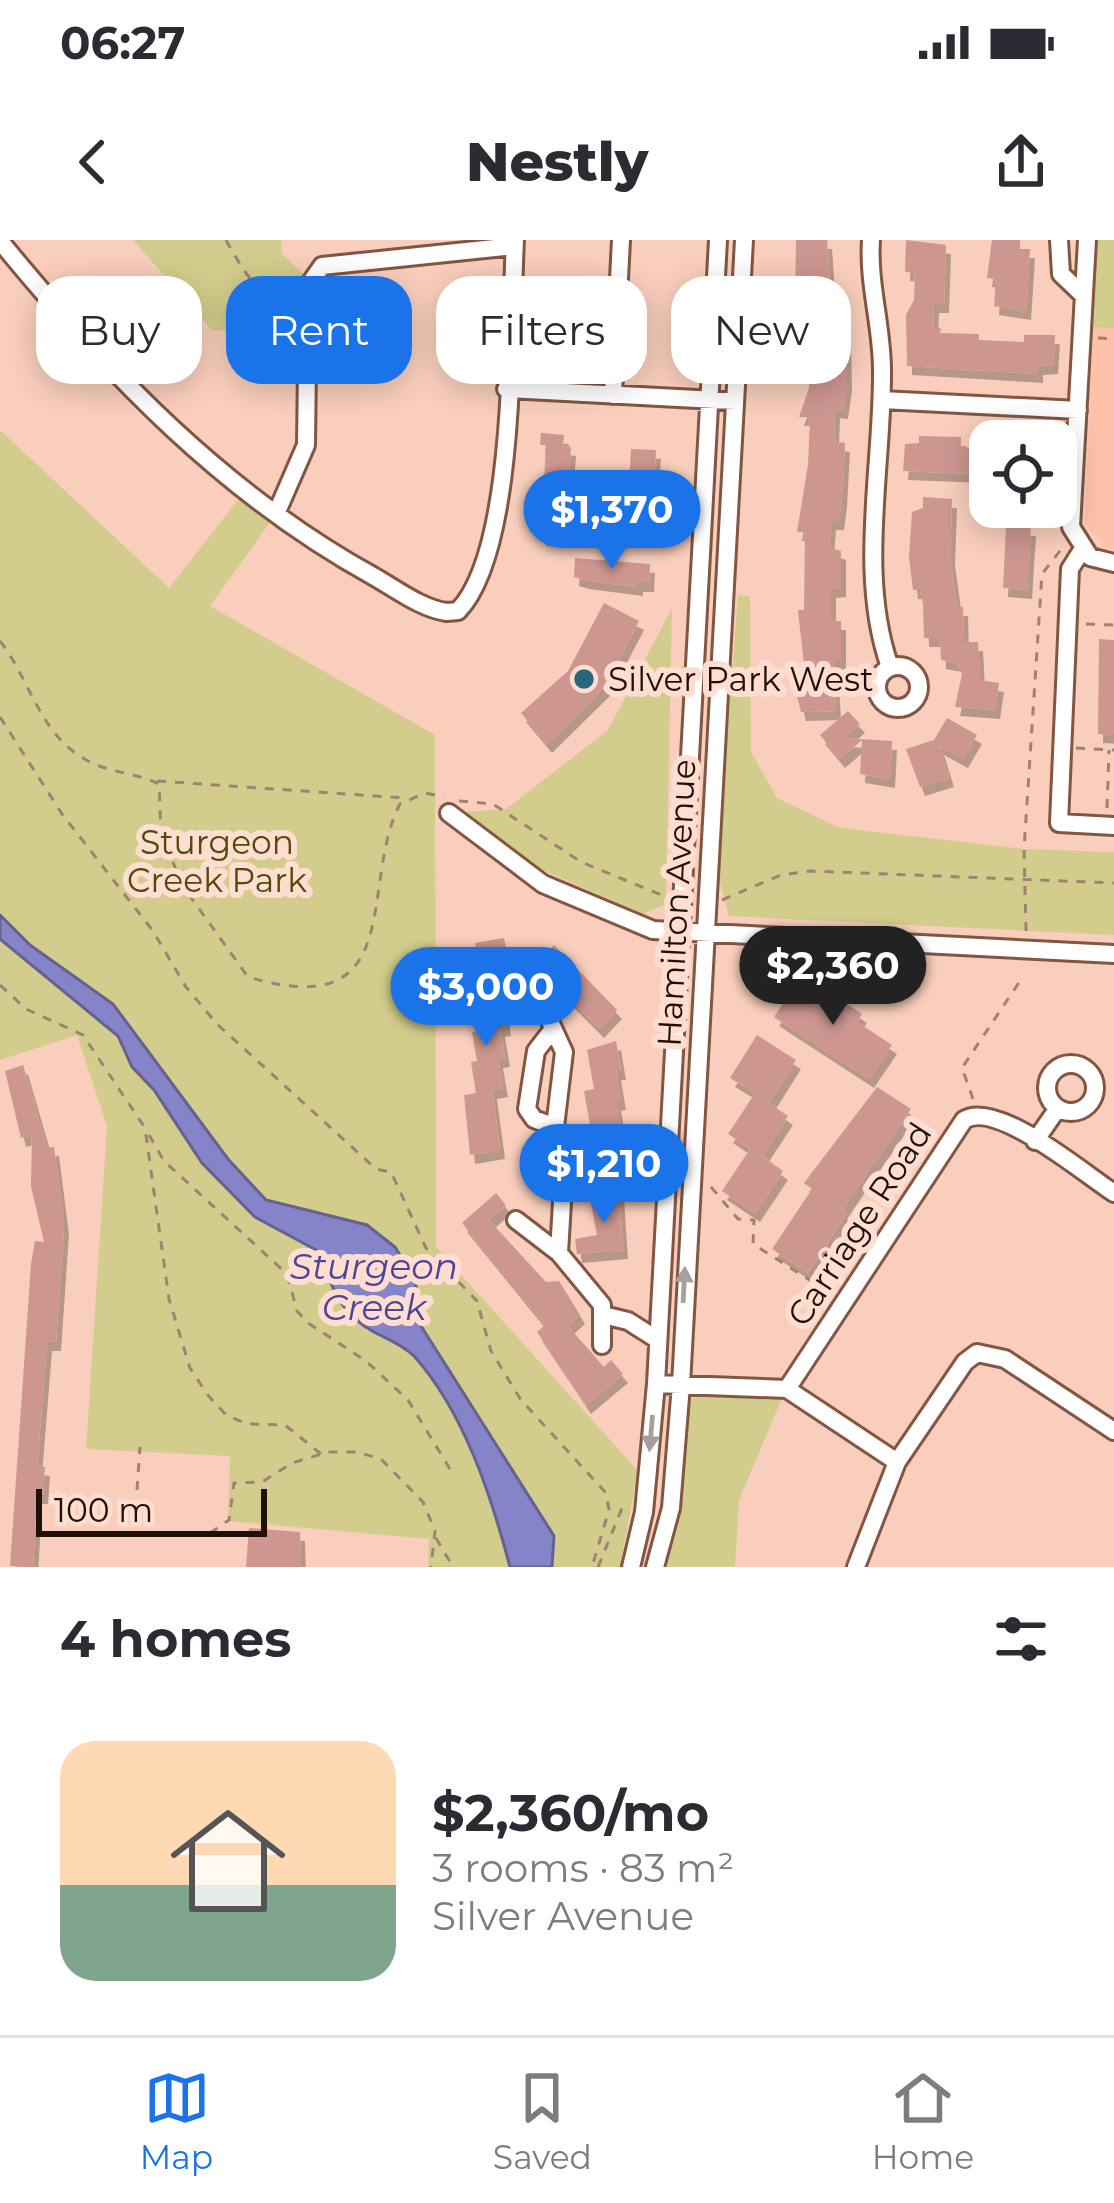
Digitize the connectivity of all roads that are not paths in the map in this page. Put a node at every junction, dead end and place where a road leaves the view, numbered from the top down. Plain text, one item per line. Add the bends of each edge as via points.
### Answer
1 (621, 240) edge
2 (718, 240) edge
3 (744, 240) edge
4 (871, 240) edge
5 (1059, 240) edge
6 (1087, 240) edge
7 (0, 241) edge
8 (515, 243) edge
9 (1084, 296) junction
10 (506, 389) junction
11 (613, 395) junction
12 (708, 400) junction
13 (882, 400) junction
14 (735, 401) junction
15 (1078, 410) junction
16 (276, 514) junction
17 (1078, 544) junction
18 (1114, 563) edge
19 (890, 667) dead end
20 (449, 813) dead end
21 (1110, 826) edge
22 (678, 933) junction
23 (704, 934) junction
24 (1114, 954) edge
25 (526, 969) dead end
26 (553, 1029) junction
27 (1058, 1108) dead end
28 (555, 1127) junction
29 (1035, 1141) junction
30 (667, 1171) junction
31 (563, 1185) junction
32 (1114, 1193) edge
33 (516, 1220) dead end
34 (559, 1252) junction
35 (603, 1315) junction
36 (658, 1340) junction
37 (602, 1345) dead end
38 (656, 1384) junction
39 (681, 1384) junction
40 (787, 1389) junction
41 (1114, 1431) edge
42 (897, 1462) junction
43 (631, 1567) edge
44 (655, 1567) edge
45 (856, 1567) edge

1 - 11 street
2 - 12 street, Hamilton Avenue
3 - 14 street, Hamilton Avenue
4 - 13 street
5 - 9 street via 1061,274
6 - 9 street
7 - 16 street via 110,370
8 - 10 street
8 - 16 street via 322,266 310,279 305,445
9 - 15 street
10 - 11 street
10 - 16 street via 497,529 476,588 458,611 428,606
11 - 12 street
12 - 14 street
12 - 22 street, Hamilton Avenue
13 - 15 street
13 - 19 street via 878,626
14 - 23 street, Hamilton Avenue via 715,899
15 - 17 street
17 - 18 street
17 - 21 street via 1070,569 1059,823
20 - 22 street via 543,884 635,925
22 - 23 street
22 - 30 street, Hamilton Avenue
23 - 24 street
39 -> 23 street, Hamilton Avenue
25 - 26 street
26 - 28 street via 564,1052
26 - 28 street via 536,1051 527,1109
27 - 29 street
28 - 31 street
29 - 32 street, Carriage Road
29 - 40 street, Carriage Road via 998,1116 964,1120
30 - 31 street
30 - 36 street, Hamilton Avenue
31 - 34 street
33 - 34 street
34 - 35 street via 597,1295
35 - 36 street
35 - 37 street
36 - 38 street, Hamilton Avenue
38 - 39 street
38 -> 43 street, Hamilton Avenue
39 - 40 street
39 - 44 street, Hamilton Avenue via 671,1508
40 - 42 street
41 - 42 street via 1005,1359 977,1352
42 - 45 street

